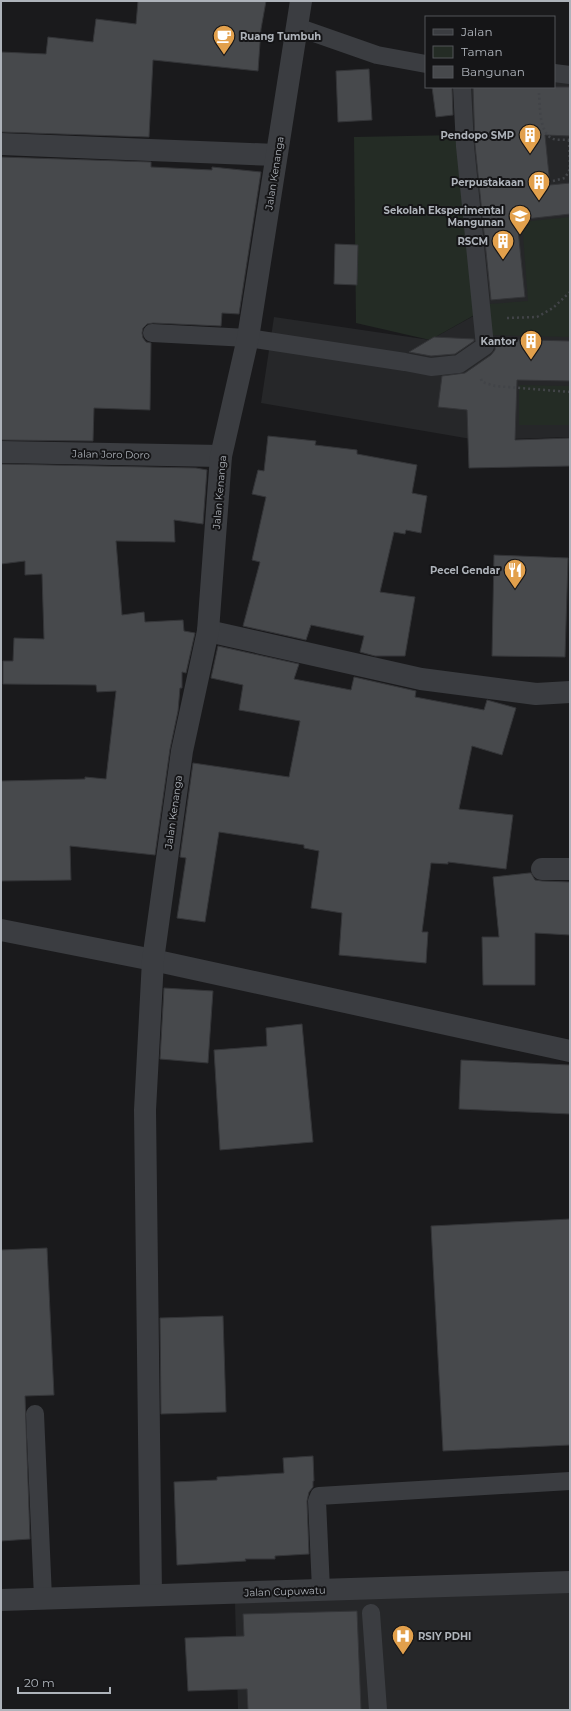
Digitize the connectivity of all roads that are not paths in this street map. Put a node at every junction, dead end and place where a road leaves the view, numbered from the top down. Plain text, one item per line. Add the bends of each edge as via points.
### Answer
1 (301, 1) edge
2 (296, 27) junction
3 (425, 64) edge
4 (555, 73) edge
5 (570, 75) edge
6 (462, 88) edge
7 (1, 144) edge
8 (276, 155) junction
9 (152, 333) dead end
10 (248, 338) junction
11 (1, 452) edge
12 (221, 456) junction
13 (208, 631) junction
14 (570, 692) edge
15 (542, 869) dead end
16 (570, 869) edge
17 (1, 930) edge
18 (153, 960) junction
19 (570, 1051) edge
20 (35, 1414) dead end
21 (570, 1481) edge
22 (570, 1582) edge
23 (321, 1589) junction
24 (151, 1595) junction
25 (43, 1598) junction
26 (1, 1600) edge
27 (372, 1613) dead end
28 (378, 1710) edge

1 - 2 street, Jalan Kenanga
2 - 3 lane via 376,55
2 - 8 street, Jalan Kenanga
4 - 5 lane
6 - 10 lane via 479,350 459,364 431,367
7 - 8 street
8 - 10 street, Jalan Kenanga
9 - 10 lane
10 - 12 street, Jalan Kenanga
11 - 12 street, Jalan Joro Doro
12 - 13 street, Jalan Kenanga
13 - 14 street via 421,679 536,694
13 - 18 street, Jalan Kenanga via 182,751
15 - 16 street
17 - 18 street
18 - 19 street
18 - 24 street, Jalan Kenanga via 145,1110
20 - 25 lane
21 - 23 lane via 319,1496 317,1501
22 - 23 street, Jalan Cupuwatu
23 - 24 street, Jalan Cupuwatu
24 - 25 street, Jalan Cupuwatu
25 - 26 street, Jalan Cupuwatu
27 - 28 lane

